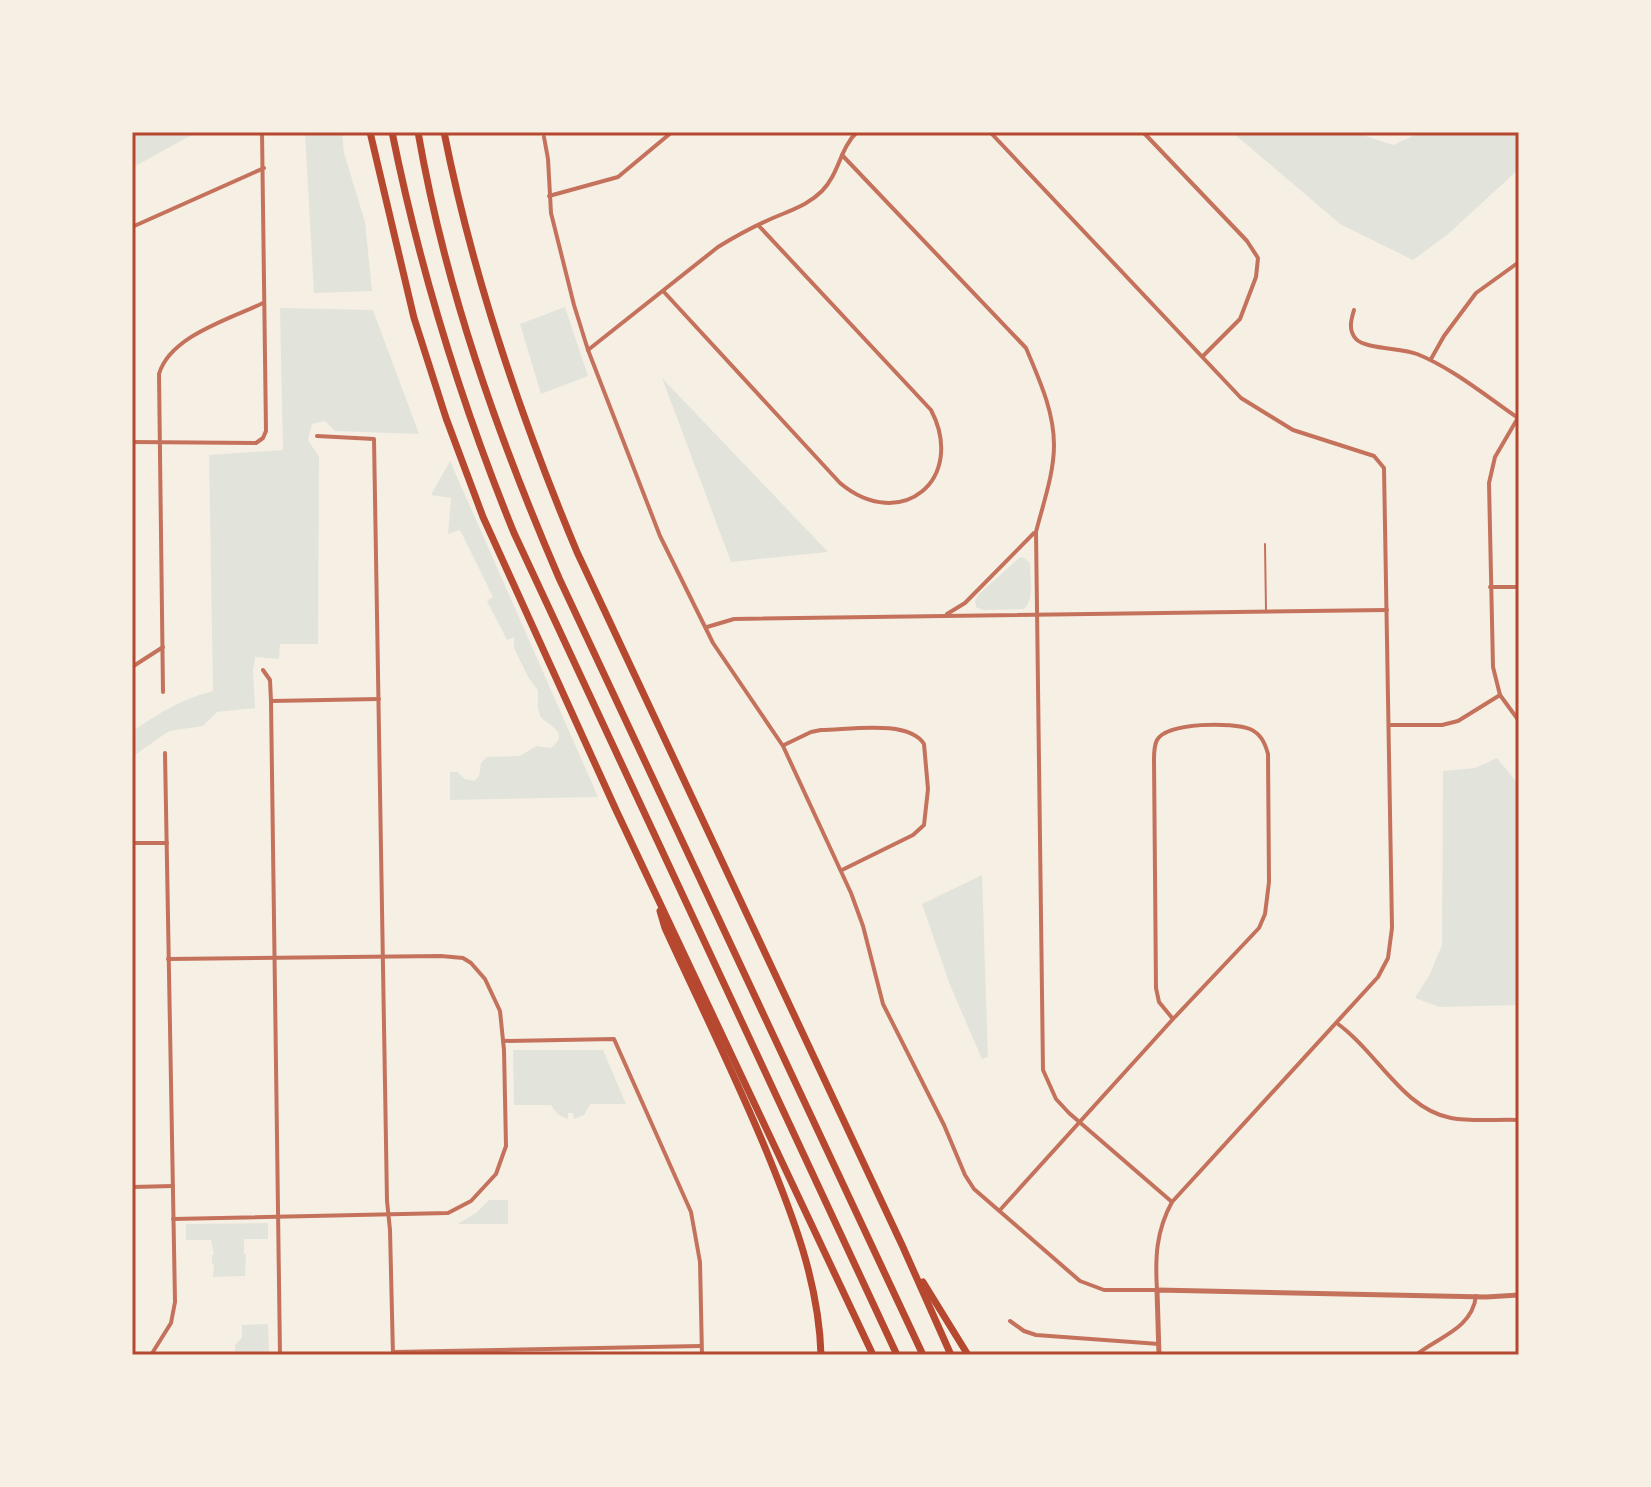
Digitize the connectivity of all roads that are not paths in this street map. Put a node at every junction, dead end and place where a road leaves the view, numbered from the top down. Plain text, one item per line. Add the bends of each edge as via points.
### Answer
1 (262, 132) edge
2 (370, 132) edge
3 (392, 132) edge
4 (418, 132) edge
5 (444, 132) edge
6 (672, 132) edge
7 (857, 132) edge
8 (990, 132) edge
9 (1143, 132) edge
10 (544, 137) dead end
11 (842, 155) junction
12 (264, 168) junction
13 (549, 196) junction
14 (759, 226) junction
15 (132, 227) edge
16 (1519, 262) edge
17 (664, 292) junction
18 (263, 303) junction
19 (1354, 310) dead end
20 (588, 350) junction
21 (1203, 356) junction
22 (1431, 359) junction
23 (1518, 417) edge
24 (317, 436) dead end
25 (132, 442) edge
26 (160, 442) junction
27 (1036, 532) junction
28 (1265, 544) dead end
29 (1490, 587) junction
30 (1519, 587) edge
31 (1387, 610) junction
32 (1266, 611) junction
33 (1036, 614) junction
34 (947, 615) junction
35 (706, 627) junction
36 (163, 647) junction
37 (132, 667) edge
38 (263, 670) dead end
39 (163, 692) dead end
40 (1500, 695) junction
41 (379, 699) junction
42 (271, 701) junction
43 (1519, 721) edge
44 (1390, 725) junction
45 (783, 746) junction
46 (165, 753) dead end
47 (132, 843) edge
48 (167, 843) junction
49 (842, 870) junction
50 (652, 886) junction
51 (382, 957) junction
52 (168, 959) junction
53 (273, 959) junction
54 (1173, 1019) junction
55 (1338, 1024) junction
56 (503, 1041) junction
57 (1519, 1120) edge
58 (1079, 1122) junction
59 (173, 1186) junction
60 (132, 1187) edge
61 (1172, 1202) junction
62 (1000, 1210) junction
63 (389, 1215) junction
64 (278, 1217) junction
65 (173, 1219) junction
66 (902, 1245) junction
67 (1157, 1290) junction
68 (1519, 1295) edge
69 (1476, 1296) junction
70 (1010, 1321) dead end
71 (1159, 1344) junction
72 (701, 1346) junction
73 (393, 1353) edge
74 (509, 1353) edge
75 (151, 1355) edge
76 (280, 1355) edge
77 (702, 1355) edge
78 (821, 1355) edge
79 (873, 1355) edge
80 (897, 1355) edge
81 (923, 1355) edge
82 (951, 1355) edge
83 (968, 1355) edge
84 (1159, 1355) edge
85 (1416, 1355) edge

1 - 12 street
2 - 50 highway via 411,307 458,452 516,593
3 - 80 highway via 439,322 514,533
4 - 81 highway via 455,298 525,499
5 - 66 highway via 497,340 555,499
6 - 13 street via 618,177
7 - 11 street
8 - 21 street
9 - 21 street via 1258,258 1240,319
10 - 13 street
11 - 14 street via 823,191
11 - 27 street via 1026,348 1050,411 1054,445
12 - 15 street
12 - 18 street
13 - 20 street
14 - 17 street via 718,247
14 - 17 street via 931,410 943,456 930,485 913,498 889,505 852,493
16 - 22 street via 1476,293
17 - 20 street
18 - 26 street via 180,342 168,354 159,374
18 - 26 street via 263,438 256,443
19 - 22 street via 1352,334 1363,344
20 - 35 street via 660,536
21 - 31 street via 1241,398 1287,427 1380,461 1385,480
22 - 23 street
23 - 29 street via 1491,469
24 - 41 street via 374,439
25 - 26 street
26 - 36 street
27 - 33 street
27 - 34 street
28 - 32 lane
29 - 30 street
29 - 40 street via 1493,667
31 - 32 street
31 - 44 street
32 - 33 street
33 - 34 street
33 - 58 street via 1043,1070 1056,1099
34 - 35 street via 734,619
35 - 45 street
36 - 37 street
36 - 39 street
38 - 42 street via 270,680
40 - 43 street
40 - 44 street via 1458,721
41 - 42 street
41 - 51 street
42 - 53 street
44 - 55 street via 1388,958
45 - 49 street
45 - 49 street via 821,730 894,728 913,733 924,744 924,825
46 - 48 street
47 - 48 street
48 - 52 street
49 - 62 street via 891,1022 965,1175
50 - 78 highway via 665,928 750,1111 802,1245 816,1299
50 - 79 highway
51 - 53 street
51 - 56 street via 441,956 471,963 500,1011
51 - 63 street
52 - 53 street
52 - 59 street
53 - 64 street
54 - 54 street via 1259,928 1268,904 1268,754 1258,734 1242,727 1180,726 1157,740 1156,988 1159,1002
54 - 58 street
55 - 57 street via 1403,1092 1428,1110 1451,1118
55 - 61 street
56 - 63 street via 506,1146 496,1174 471,1201 448,1213
56 - 72 street via 614,1039 691,1212 700,1262
58 - 61 street
58 - 62 street
59 - 60 street
59 - 65 street
61 - 67 street via 1157,1241
62 - 67 street via 1080,1281 1104,1290
63 - 64 street
63 - 73 street
64 - 65 street
64 - 76 street
65 - 75 street via 173,1314
66 - 82 highway
66 - 83 highway
67 - 69 street
67 - 71 street
68 - 69 street
69 - 85 street via 1466,1321
70 - 71 street via 1036,1335
71 - 84 street
72 - 74 street
72 - 77 street
73 - 74 street

